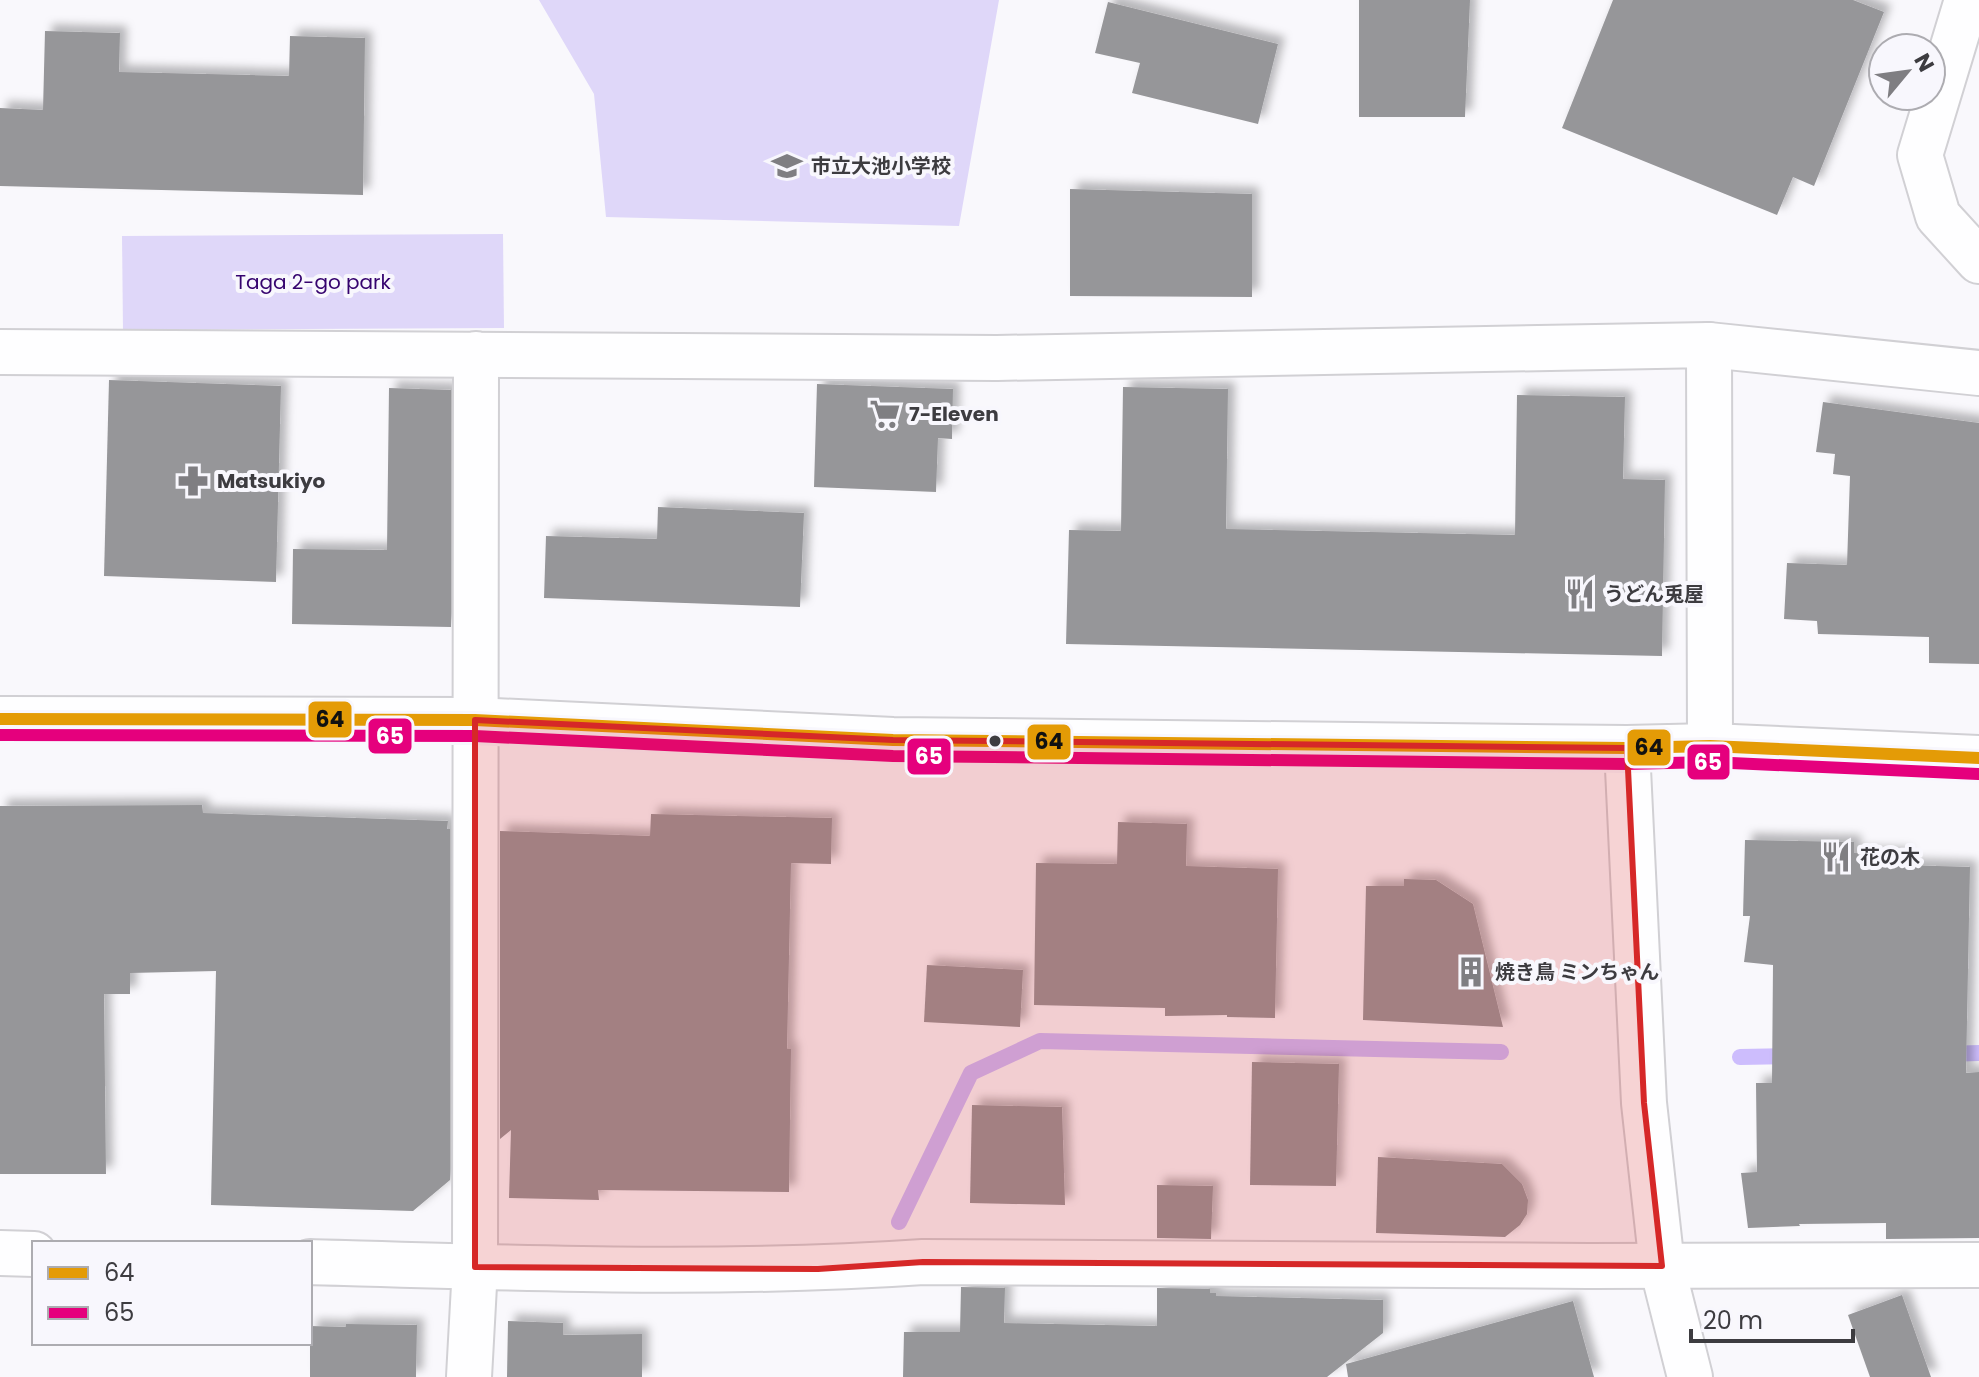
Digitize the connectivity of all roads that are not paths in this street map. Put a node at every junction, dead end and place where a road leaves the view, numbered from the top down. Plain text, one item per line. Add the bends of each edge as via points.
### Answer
1 (1967, 0) edge
2 (1979, 261) edge
3 (1709, 345) junction
4 (0, 352) edge
5 (476, 354) junction
6 (1979, 373) edge
7 (0, 719) edge
8 (475, 720) junction
9 (1710, 746) junction
10 (1627, 748) junction
11 (1979, 758) edge
12 (0, 1253) edge
13 (32, 1254) edge
14 (312, 1262) edge
15 (1979, 1265) edge
16 (1662, 1266) junction
17 (475, 1267) junction
18 (469, 1364) edge
19 (1690, 1377) edge

1 - 2 street via 1920,155 1938,216
3 - 5 street via 997,358
3 - 6 street
3 - 9 street
4 - 5 street
5 - 8 street
7 - 8 street
8 - 10 street via 893,740
8 - 17 street
9 - 10 street
9 - 11 street
10 - 16 street via 1644,1103
12 - 13 street
14 - 17 street
15 - 16 street
16 - 17 street via 923,1262 818,1269
16 - 19 street
17 - 18 street

